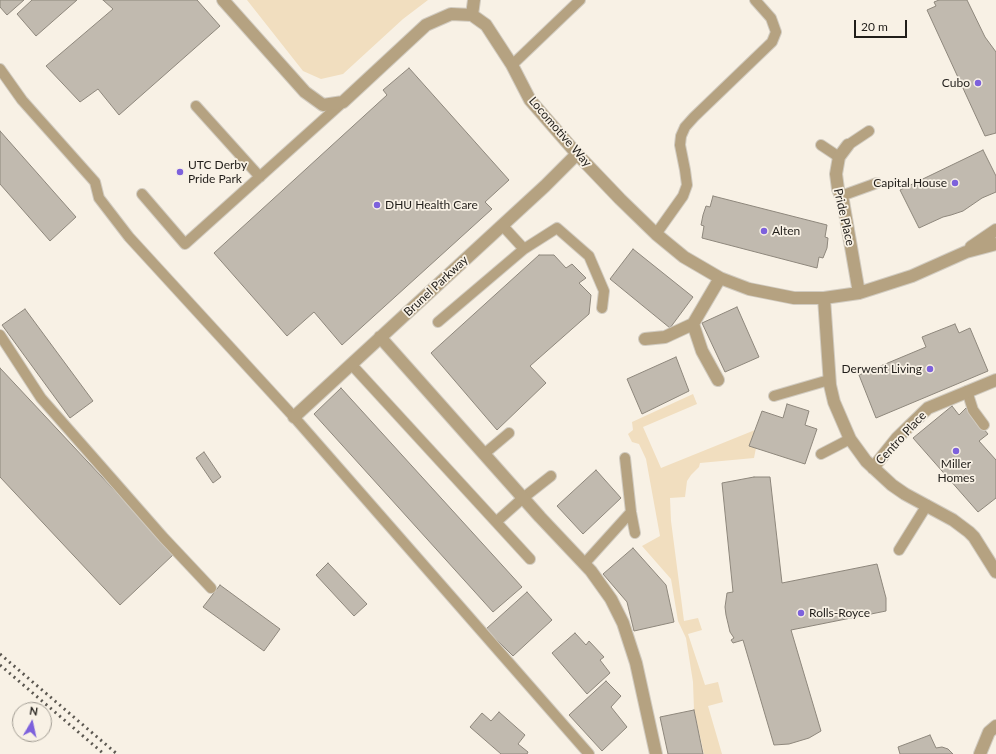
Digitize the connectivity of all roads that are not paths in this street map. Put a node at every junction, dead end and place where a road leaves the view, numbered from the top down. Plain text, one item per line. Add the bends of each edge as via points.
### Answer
1 (223, 0) edge
2 (474, 0) edge
3 (580, 0) edge
4 (755, 0) edge
5 (472, 15) junction
6 (512, 65) junction
7 (0, 69) edge
8 (343, 102) junction
9 (196, 106) dead end
10 (868, 131) dead end
11 (821, 145) dead end
12 (848, 145) joint
13 (577, 154) junction
14 (839, 157) junction
15 (260, 177) junction
16 (876, 183) dead end
17 (142, 194) dead end
18 (841, 196) junction
19 (502, 225) junction
20 (996, 230) edge
21 (656, 234) junction
22 (996, 244) edge
23 (524, 249) junction
24 (966, 252) junction
25 (720, 278) junction
26 (859, 292) junction
27 (824, 298) junction
28 (602, 308) dead end
29 (438, 322) dead end
30 (693, 324) junction
31 (0, 336) edge
32 (380, 337) junction
33 (645, 339) dead end
34 (350, 364) junction
35 (718, 380) dead end
36 (830, 380) junction
37 (996, 380) edge
38 (967, 392) junction
39 (774, 396) dead end
40 (294, 417) junction
41 (984, 425) dead end
42 (509, 433) dead end
43 (850, 439) junction
44 (484, 454) junction
45 (821, 454) dead end
46 (625, 458) dead end
47 (873, 468) junction
48 (551, 476) dead end
49 (523, 498) junction
50 (927, 505) junction
51 (631, 512) junction
52 (496, 522) junction
53 (635, 533) dead end
54 (899, 550) dead end
55 (530, 559) dead end
56 (584, 564) junction
57 (996, 572) edge
58 (211, 588) dead end
59 (996, 726) edge
60 (588, 754) edge
61 (656, 754) edge
62 (980, 754) edge

1 - 8 street via 305,92 323,105
2 - 5 street
3 - 6 lane
4 - 21 lane via 771,18 776,32 772,42 685,127 680,145 687,185 683,196
5 - 6 street, Locomotive Way via 486,25
5 - 8 street via 451,14 426,25
6 - 13 street, Locomotive Way via 530,100
7 - 40 lane via 22,100 95,182 99,198 130,237
8 - 15 lane
9 - 15 lane
10 - 12 lane
11 - 14 lane
12 - 14 street, Pride Place
13 - 19 street, Brunel Parkway
13 - 21 street, Locomotive Way
14 - 18 street, Pride Place via 836,174
15 - 17 lane via 185,244
16 - 18 lane
18 - 26 street, Pride Place via 844,201
19 - 23 lane
19 - 32 street, Brunel Parkway
20 - 24 street, Locomotive Way
21 - 25 street, Locomotive Way via 684,257
22 - 24 street, Locomotive Way
23 - 28 lane via 557,228 589,256 604,291
23 - 29 lane
24 - 26 street, Locomotive Way via 907,277
25 - 27 street, Locomotive Way via 765,293 794,298
25 - 30 street
26 - 27 street, Locomotive Way
27 - 36 street
30 - 33 street via 665,337
30 - 35 street via 702,351
31 - 58 lane via 41,398
32 - 34 street, Brunel Parkway
32 - 44 street
34 - 40 street, Brunel Parkway
34 - 52 lane
36 - 39 lane
36 - 43 street via 834,402
37 - 38 street, Centro Place
38 - 41 lane via 973,410
38 - 47 street, Centro Place via 928,408 897,438
40 - 60 lane
42 - 44 lane
43 - 45 lane
43 - 47 street
44 - 49 street
46 - 51 lane
47 - 50 street via 905,494
48 - 49 lane
49 - 52 lane
49 - 56 street
50 - 54 lane
50 - 57 street via 969,532
51 - 53 lane
51 - 56 lane
52 - 55 lane
56 - 61 street via 611,599 622,623 636,663
59 - 62 street via 989,732

